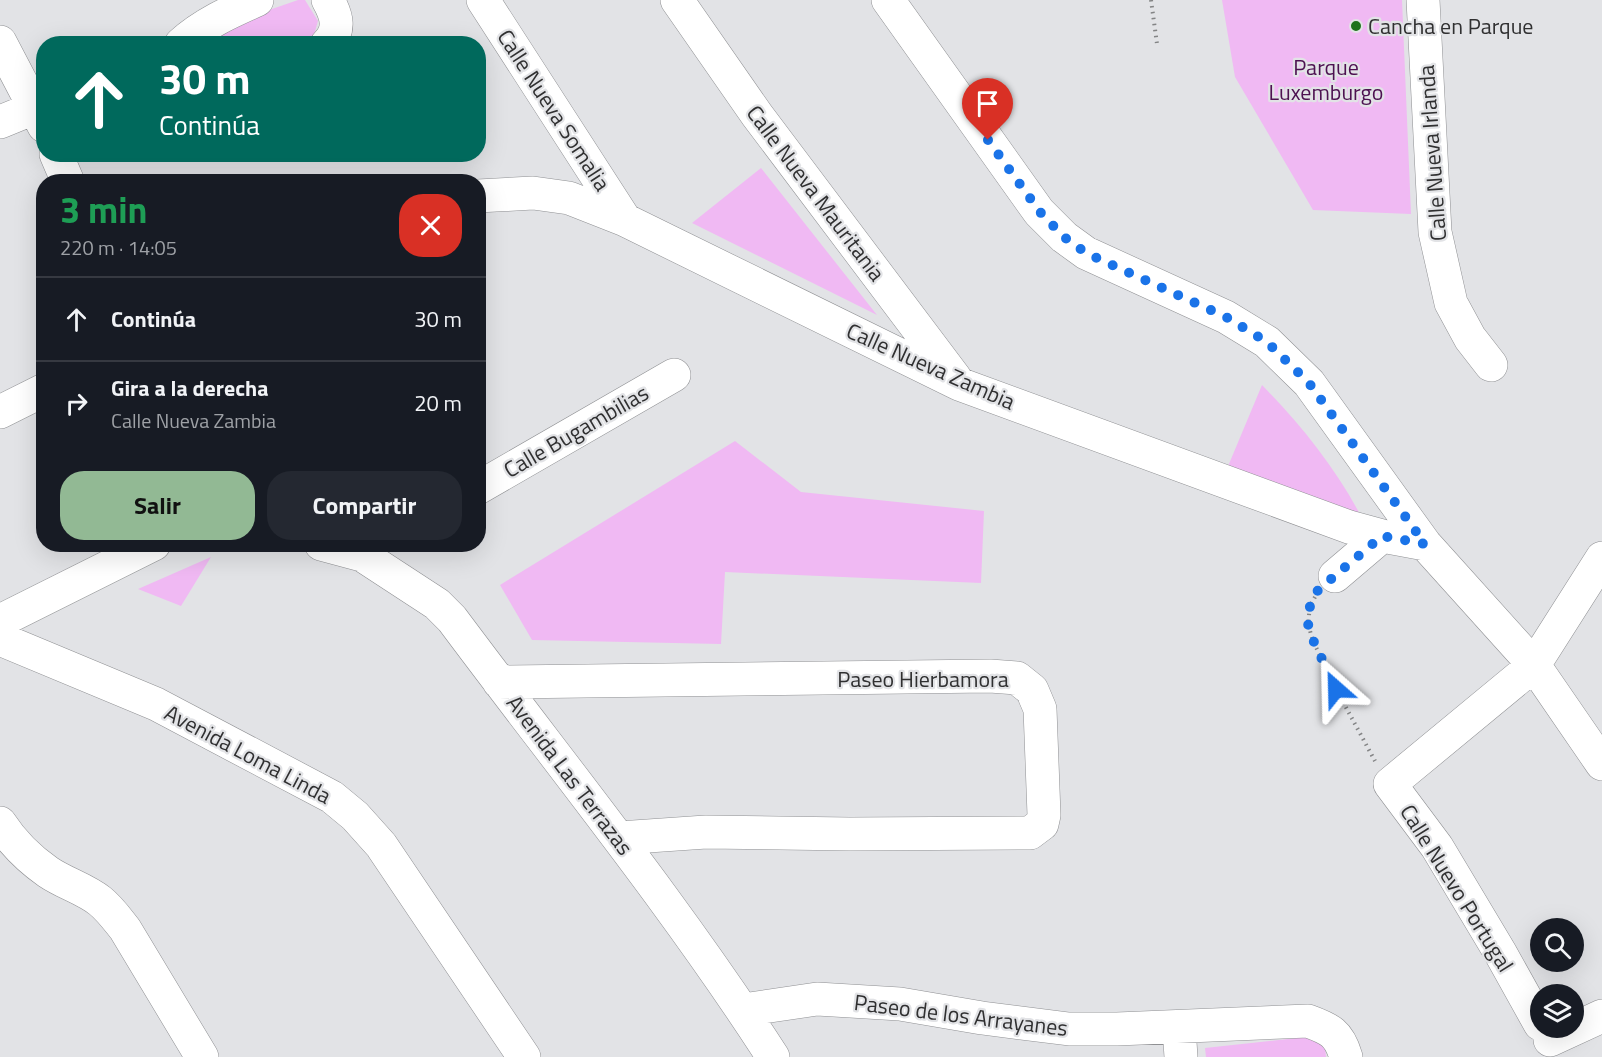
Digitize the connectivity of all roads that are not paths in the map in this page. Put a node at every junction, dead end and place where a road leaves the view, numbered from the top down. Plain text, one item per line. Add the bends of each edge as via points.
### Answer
1 (256, 0) edge
2 (328, 0) edge
3 (483, 0) edge
4 (677, 0) edge
5 (1423, 0) edge
6 (898, 5) edge
7 (189, 36) edge
8 (334, 36) edge
9 (0, 42) edge
10 (36, 103) edge
11 (36, 113) edge
12 (0, 122) edge
13 (486, 196) edge
14 (625, 220) junction
15 (1491, 365) dead end
16 (674, 375) dead end
17 (960, 384) junction
18 (36, 394) edge
19 (0, 412) edge
20 (486, 483) edge
21 (1382, 536) junction
22 (1425, 544) junction
23 (138, 552) edge
24 (373, 552) edge
25 (1602, 558) edge
26 (1335, 576) road end
27 (0, 621) edge
28 (0, 639) edge
29 (1534, 665) junction
30 (499, 682) junction
31 (1602, 764) edge
32 (0, 823) edge
33 (619, 838) junction
34 (1530, 1006) edge
35 (743, 1010) junction
36 (1602, 1016) edge
37 (1584, 1023) edge
38 (1180, 1042) edge
39 (202, 1057) edge
40 (524, 1057) edge
41 (773, 1057) edge
42 (1347, 1057) edge

1 - 7 street
2 - 8 street via 337,23
3 - 14 street, Calle Nueva Somalia
4 - 17 street, Calle Nueva Mauritania via 757,115
5 - 15 street, Calle Nueva Irlanda via 1435,232 1451,303 1470,338
6 - 22 street via 1040,212 1064,237 1086,253 1226,317 1267,342 1309,383
9 - 10 street
11 - 12 street
13 - 14 street, Calle Nueva Zambia via 533,193 569,198
14 - 17 street, Calle Nueva Zambia
16 - 20 street, Calle Bugambilias
17 - 21 street, Calle Nueva Zambia via 1328,520
18 - 19 street
21 - 22 street, Calle Nueva Zambia
21 - 26 street
22 - 29 street
23 - 27 street
24 - 30 street, Avenida Las Terrazas via 452,619
25 - 29 street
28 - 40 street, Avenida Loma Linda via 156,704 332,797 381,845
29 - 31 street
29 - 34 street, Calle Nuevo Portugal via 1390,784 1437,847
30 - 33 street, Avenida Las Terrazas
30 - 33 street, Paseo Hierbamora via 990,676 1017,678 1032,690 1040,709 1044,815 1042,824 1030,833 706,832
32 - 39 street via 33,861 112,911
33 - 35 street, Avenida Las Terrazas
35 - 38 street, Paseo de los Arrayanes via 817,999 900,1004 1069,1029 1117,1029
35 - 41 street, Avenida Las Terrazas
36 - 37 street
38 - 42 street, Paseo de los Arrayanes via 1308,1021 1329,1028

